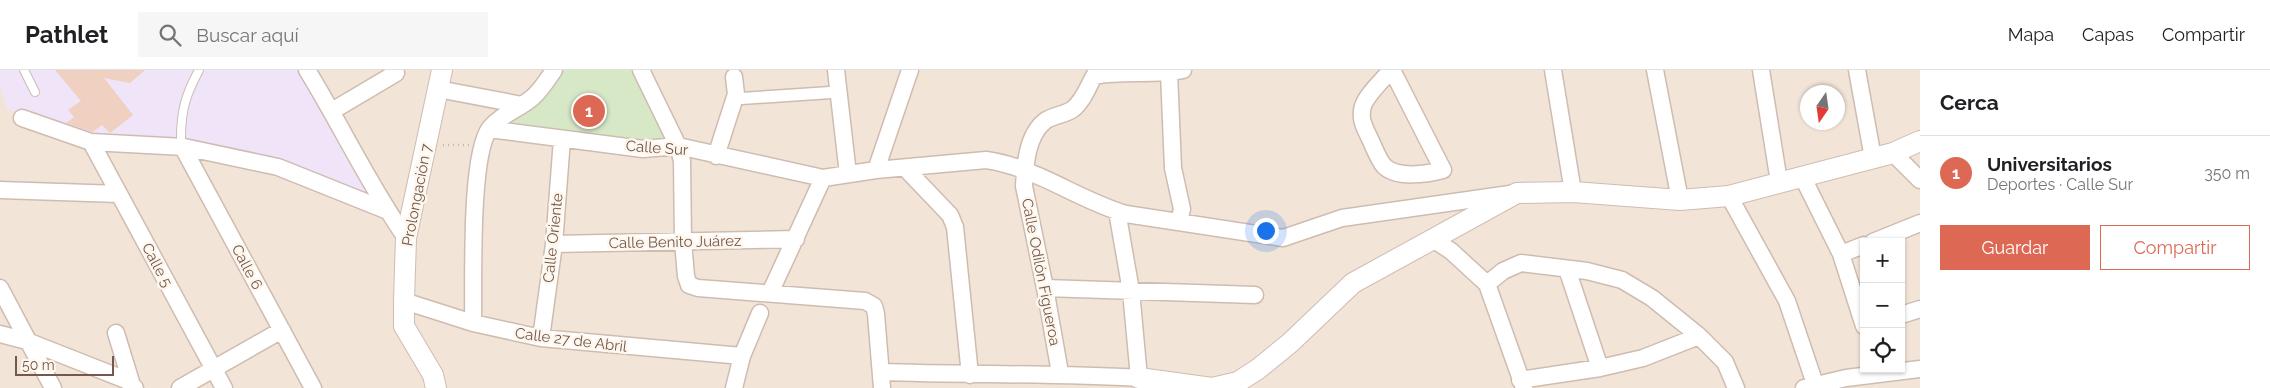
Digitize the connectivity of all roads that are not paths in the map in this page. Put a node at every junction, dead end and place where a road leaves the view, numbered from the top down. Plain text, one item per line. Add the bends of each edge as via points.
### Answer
1 (24, 70) edge
2 (199, 70) edge
3 (307, 70) edge
4 (554, 70) edge
5 (641, 70) edge
6 (836, 70) edge
7 (910, 70) edge
8 (1391, 70) edge
9 (1553, 70) edge
10 (1656, 70) edge
11 (1761, 70) edge
12 (1857, 70) edge
13 (1176, 71) edge
14 (395, 72) edge
15 (734, 77) dead end
16 (440, 79) edge
17 (35, 92) dead end
18 (838, 92) junction
19 (734, 99) junction
20 (522, 104) junction
21 (332, 111) junction
22 (22, 118) dead end
23 (489, 129) junction
24 (562, 139) junction
25 (1920, 141) edge
26 (91, 142) junction
27 (181, 142) junction
28 (678, 146) junction
29 (1893, 153) junction
30 (716, 156) junction
31 (1873, 158) junction
32 (905, 168) junction
33 (876, 170) junction
34 (1025, 171) junction
35 (848, 174) junction
36 (1802, 176) junction
37 (823, 178) junction
38 (1920, 180) edge
39 (1779, 182) junction
40 (0, 190) edge
41 (1573, 192) junction
42 (1517, 193) junction
43 (119, 194) junction
44 (1729, 196) junction
45 (1680, 200) junction
46 (388, 211) junction
47 (1117, 211) junction
48 (1179, 222) junction
49 (1920, 223) edge
50 (406, 238) junction
51 (1883, 238) edge
52 (796, 239) junction
53 (1434, 240) junction
54 (684, 242) junction
55 (554, 244) junction
56 (1860, 247) edge
57 (1841, 254) junction
58 (1568, 269) junction
59 (1487, 284) junction
60 (0, 288) edge
61 (1045, 288) junction
62 (1131, 291) junction
63 (770, 293) junction
64 (1255, 295) dead end
65 (404, 302) junction
66 (1920, 309) edge
67 (760, 313) dead end
68 (1860, 313) edge
69 (1905, 314) edge
70 (473, 324) junction
71 (282, 330) junction
72 (116, 333) dead end
73 (0, 334) edge
74 (1699, 336) junction
75 (541, 338) junction
76 (27, 341) junction
77 (742, 356) junction
78 (1600, 368) junction
79 (213, 369) junction
80 (1920, 369) edge
81 (1905, 370) edge
82 (1869, 373) edge
83 (1060, 374) junction
84 (970, 375) junction
85 (1139, 378) junction
86 (882, 380) edge
87 (1522, 384) edge
88 (1809, 386) edge
89 (133, 387) edge
90 (53, 388) edge
91 (180, 388) edge
92 (224, 388) edge
93 (313, 388) edge
94 (436, 388) edge
95 (734, 388) edge
96 (1736, 388) edge

1 - 17 lane
2 - 27 lane via 181,116
3 - 21 street
4 - 20 street via 533,97
5 - 28 street
6 - 18 street
7 - 33 street
8 - 8 street via 1364,104 1362,112 1362,121 1382,164 1390,171 1402,173 1443,170
9 - 41 street
10 - 45 street
11 - 39 street
12 - 31 street
13 - 34 street, Calle Odilón Figueroa via 1108,72 1094,76 1082,100 1073,109 1046,121 1034,133
13 - 48 street via 1172,168 1182,209
14 - 21 street
15 - 19 street
16 - 20 street
16 - 50 street, Prolongación 7
18 - 19 street
18 - 35 street
19 - 30 street
20 - 23 street via 499,118
21 - 46 street
22 - 26 street
23 - 24 street, Calle Sur
23 - 70 street via 482,146 476,182
24 - 28 street, Calle Sur via 643,149
24 - 55 street, Calle Oriente
25 - 29 street
26 - 27 street
26 - 43 street, Calle 5
27 - 46 street via 278,167
27 - 71 street, Calle 6
28 - 30 street, Calle Sur
28 - 54 street via 682,161
29 - 31 street
29 - 38 street
30 - 37 street, Calle Sur
31 - 36 street
32 - 33 street
32 - 34 street via 986,160 1003,162
32 - 84 street via 950,215 955,226
33 - 35 street
34 - 47 street
34 - 61 street, Calle Odilón Figueroa via 1024,186
35 - 37 street
36 - 39 street
36 - 57 street
37 - 52 street
39 - 44 street
40 - 43 street
41 - 42 street
41 - 45 street
42 - 48 street via 1342,218 1283,238
42 - 53 street
43 - 79 street, Calle 5
44 - 45 street
44 - 88 street via 1787,301
46 - 50 street
47 - 48 street
47 - 62 street
49 - 51 street
50 - 65 street, Prolongación 7
52 - 54 street, Calle Benito Juárez
52 - 63 street
53 - 59 street
53 - 85 street via 1353,283 1290,343 1238,382 1212,388
54 - 55 street, Calle Benito Juárez
54 - 63 street via 689,285
55 - 75 street, Calle Oriente
56 - 57 street
57 - 68 street
58 - 59 street via 1521,263 1503,271
58 - 74 street via 1622,280 1652,298
58 - 78 street
59 - 87 street
60 - 76 street
61 - 62 street
61 - 83 street, Calle Odilón Figueroa
62 - 64 street
62 - 85 street
63 - 86 street via 865,301 874,306
65 - 70 street, Calle 27 de Abril
65 - 94 street, Prolongación 7 via 404,326 433,375
66 - 69 street
67 - 77 street
70 - 75 street, Calle 27 de Abril
71 - 79 street
71 - 93 street, Calle 6
72 - 89 street
73 - 76 street
74 - 78 street via 1644,358
74 - 96 street via 1725,362
75 - 77 street, Calle 27 de Abril
76 - 89 street via 126,380
76 - 90 street
77 - 95 street
78 - 87 street
79 - 91 street
79 - 92 street, Calle 5
80 - 81 street
82 - 88 street
83 - 84 street
83 - 85 street
84 - 86 street

